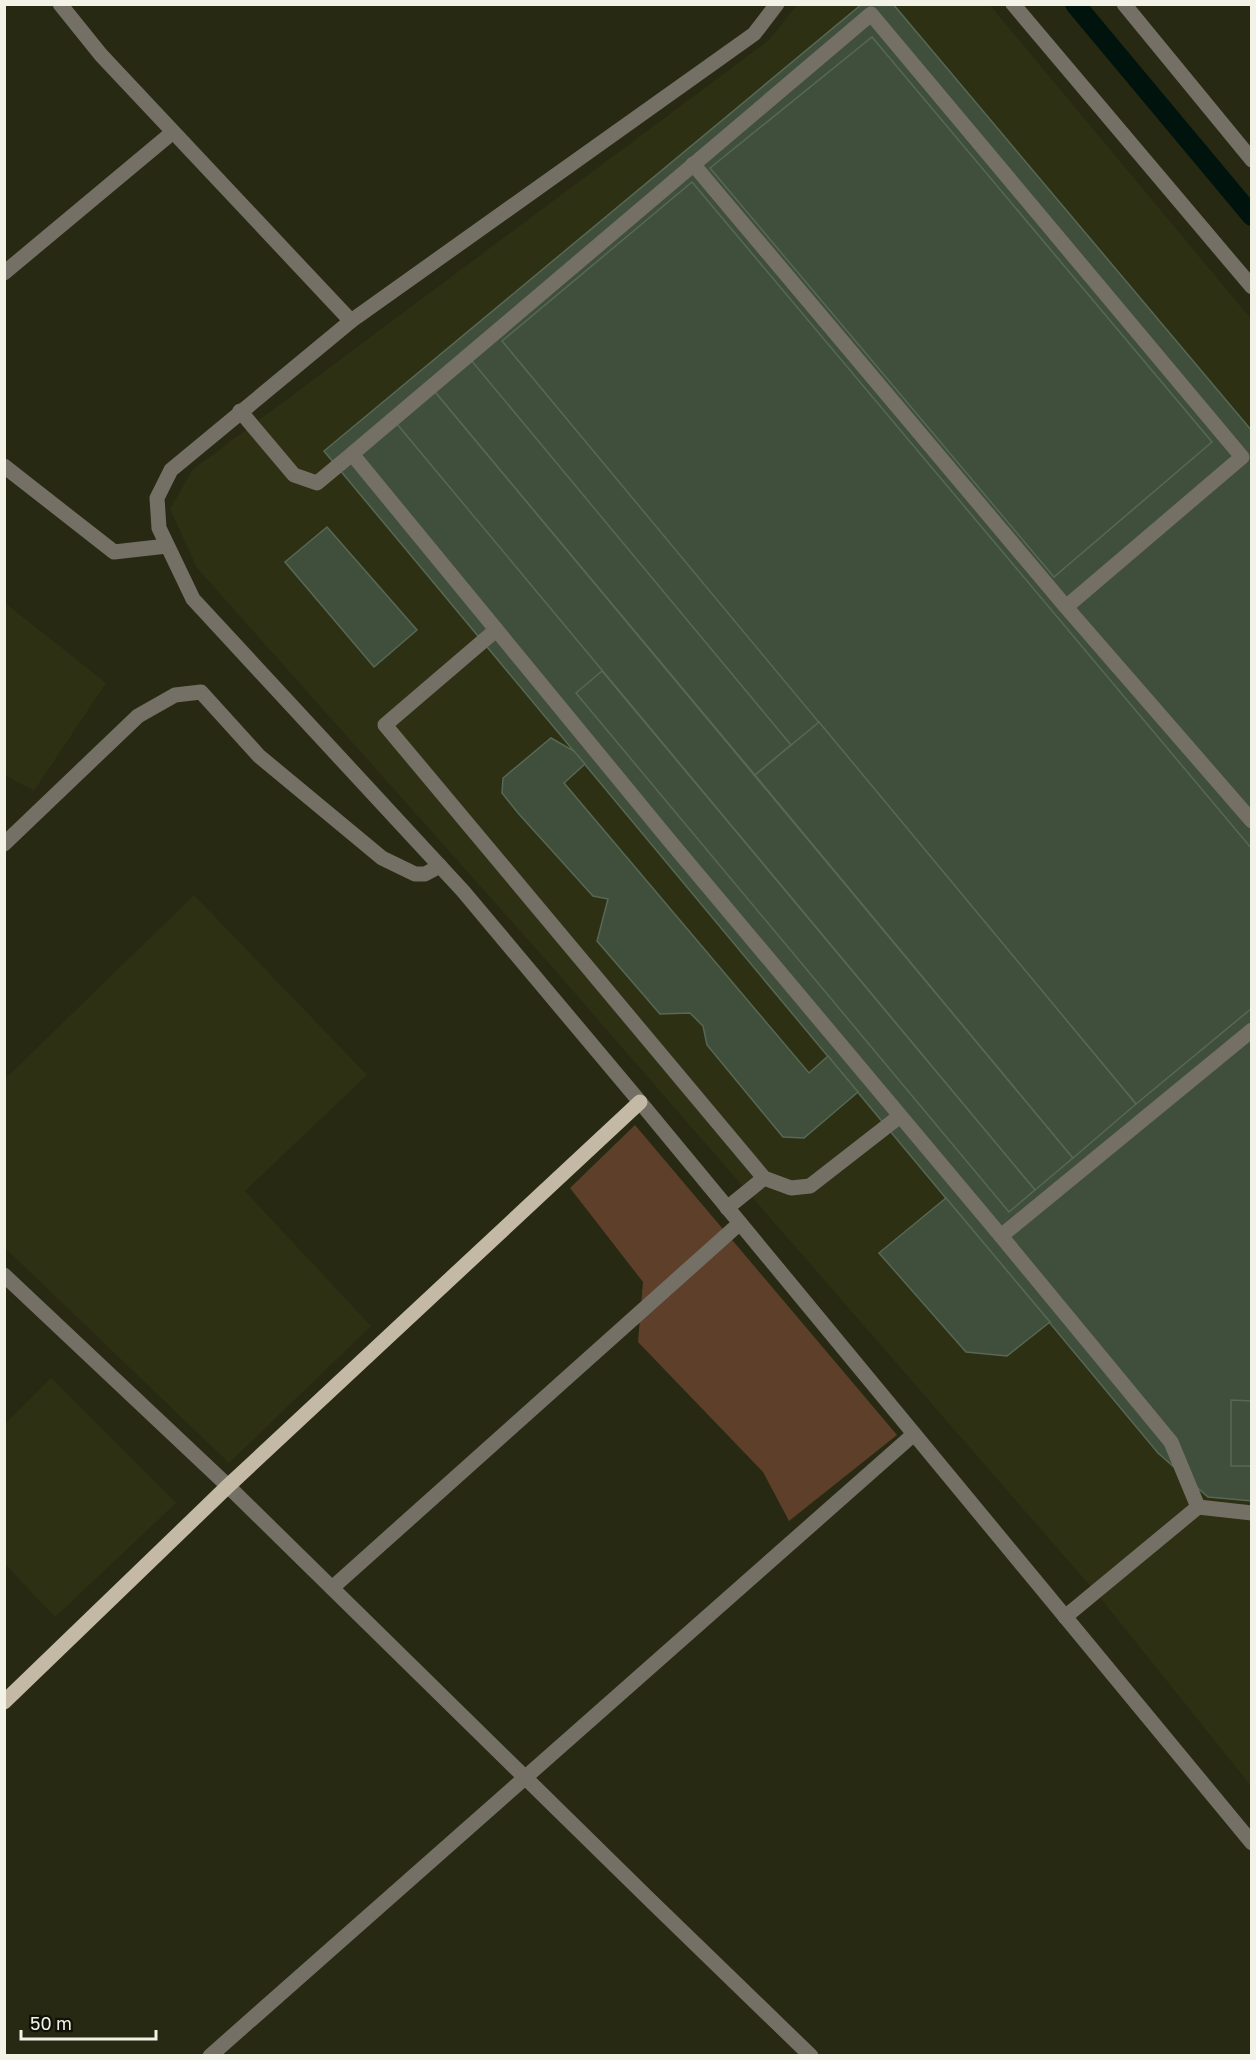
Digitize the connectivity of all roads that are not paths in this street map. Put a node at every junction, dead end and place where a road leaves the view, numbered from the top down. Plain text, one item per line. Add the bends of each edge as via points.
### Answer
1 (60, 4) edge
2 (777, 4) edge
3 (1013, 4) edge
4 (1124, 4) edge
5 (173, 132) junction
6 (1251, 160) edge
7 (693, 164) junction
8 (4, 273) edge
9 (1251, 287) edge
10 (351, 321) junction
11 (240, 411) junction
12 (352, 454) junction
13 (1247, 462) edge
14 (4, 466) edge
15 (167, 546) junction
16 (1066, 607) junction
17 (496, 630) junction
18 (1251, 821) edge
19 (4, 844) edge
20 (440, 866) junction
21 (1251, 1030) edge
22 (640, 1102) junction
23 (900, 1116) junction
24 (764, 1178) junction
25 (728, 1208) junction
26 (740, 1223) junction
27 (1001, 1236) junction
28 (4, 1275) edge
29 (914, 1434) junction
30 (228, 1486) junction
31 (1198, 1507) junction
32 (1251, 1514) edge
33 (332, 1587) junction
34 (1065, 1617) junction
35 (4, 1702) edge
36 (524, 1776) junction
37 (1251, 1843) edge
38 (210, 2055) edge
39 (811, 2055) edge

1 - 5 street via 101,55
2 - 10 street via 754,34
3 - 9 street
4 - 6 street
5 - 8 street
5 - 10 street
7 - 12 street
7 - 13 street via 871,14
7 - 16 street
10 - 11 street
11 - 12 street via 294,475 317,483
11 - 15 street via 171,470 157,498 159,528
12 - 17 street
13 - 16 street
14 - 15 street via 114,552
15 - 20 street via 193,599
16 - 18 street
17 - 23 street
17 - 24 street via 385,726
19 - 20 street via 138,716 176,695 201,692 259,756 382,858 415,874 425,874
20 - 22 street
21 - 27 street
22 - 25 street
22 - 30 main road
23 - 24 street via 810,1186 790,1188
23 - 27 street
24 - 25 street
25 - 26 street
26 - 29 street
26 - 33 street
27 - 31 street via 1171,1442
28 - 30 street
29 - 34 street
29 - 36 street
30 - 33 street
30 - 35 main road
31 - 32 street
31 - 34 street
33 - 36 street
34 - 37 street
36 - 38 street
36 - 39 street

